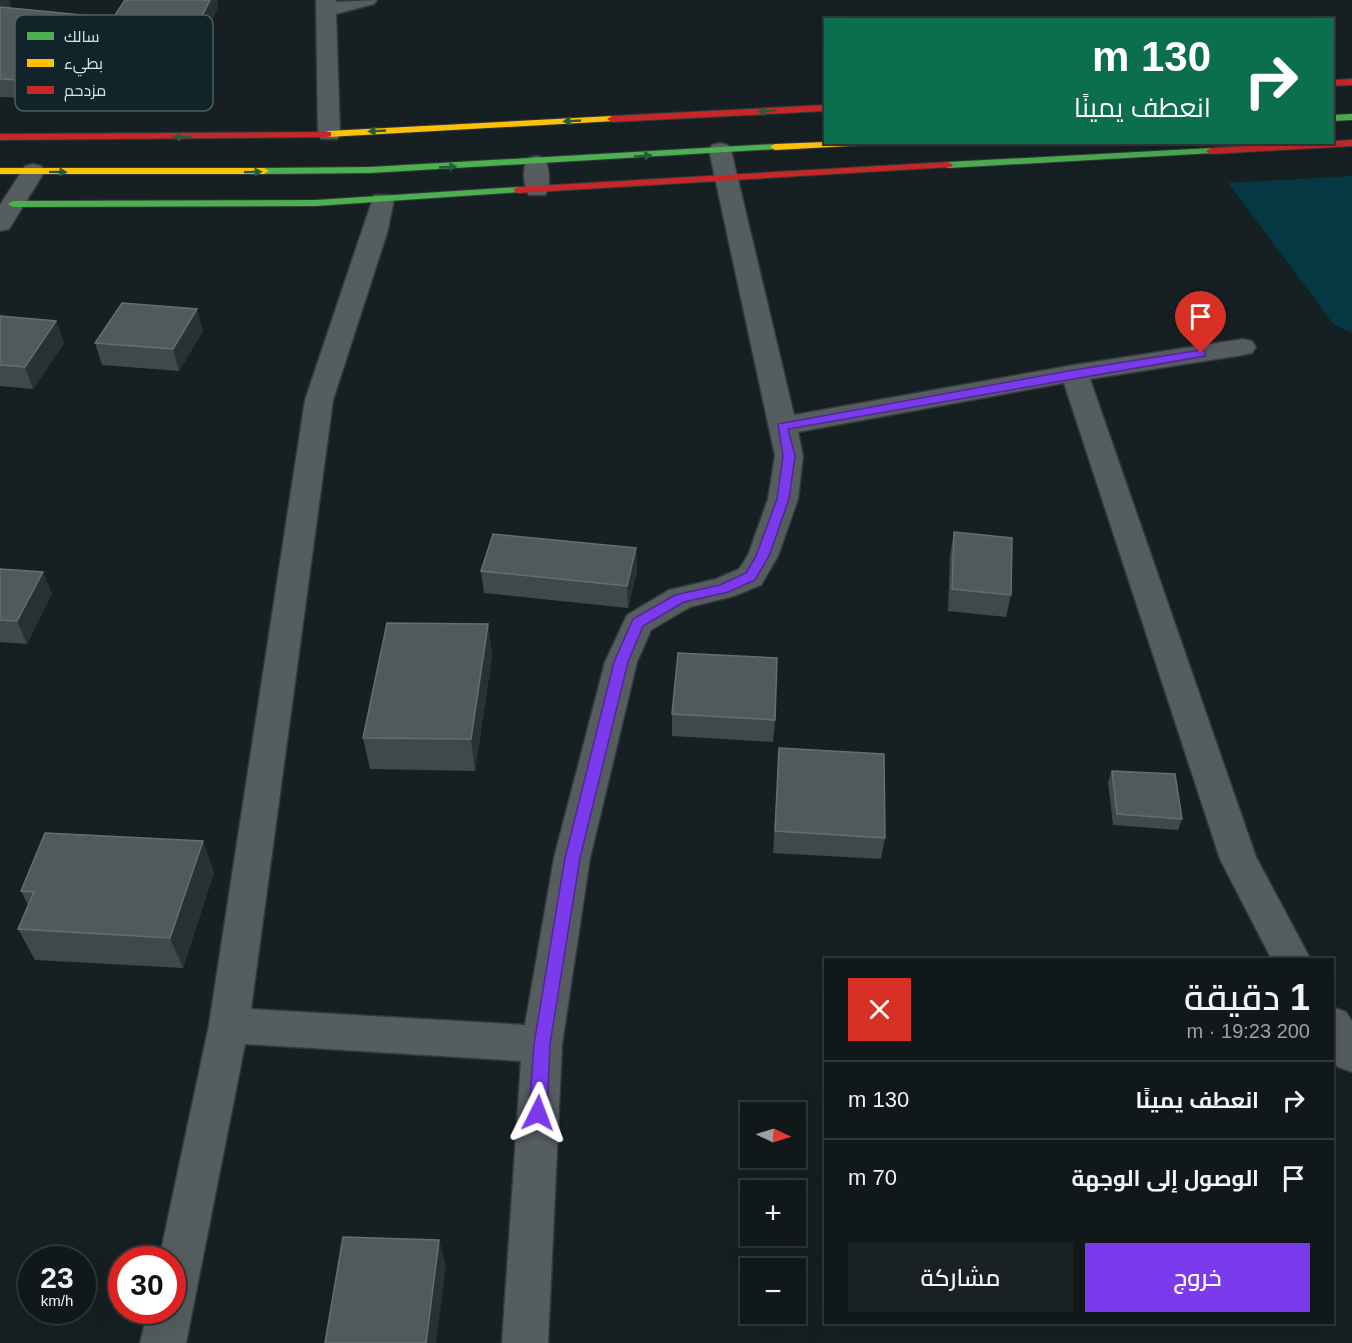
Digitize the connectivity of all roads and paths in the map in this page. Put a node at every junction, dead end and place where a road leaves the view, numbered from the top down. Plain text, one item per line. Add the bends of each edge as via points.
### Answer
1 (367, 0) edge
2 (326, 5) edge
3 (1352, 82) edge
4 (1334, 83) edge
5 (824, 108) edge
6 (1352, 117) edge
7 (1334, 118) edge
8 (329, 134) junction
9 (0, 137) edge
10 (1352, 143) edge
11 (832, 144) edge
12 (1334, 144) edge
13 (1334, 144) edge
14 (720, 150) junction
15 (536, 163) junction
16 (0, 171) edge
17 (33, 171) junction
18 (726, 177) junction
19 (537, 190) junction
20 (382, 200) junction
21 (13, 204) junction
22 (0, 224) edge
23 (1243, 347) dead end
24 (1074, 373) junction
25 (782, 426) junction
26 (1291, 958) edge
27 (229, 1025) junction
28 (1334, 1028) edge
29 (542, 1044) junction
30 (1352, 1054) edge
31 (184, 1246) edge
32 (168, 1324) edge
33 (163, 1343) edge
34 (525, 1343) edge

1 - 2 street
2 - 8 street
3 - 4 main road
5 -> 8 main road
6 - 7 main road
8 -> 9 main road
10 - 13 main road
11 - 14 main road
12 - 18 main road
15 -> 14 main road
14 - 18 street
17 -> 15 main road via 370,170
15 - 19 street
16 - 17 main road
17 - 21 street
18 - 19 main road
18 - 25 street
19 - 20 main road
20 - 21 main road via 316,204
20 - 27 street via 375,233 319,400
21 - 22 street
23 - 24 street
24 - 25 street
24 - 26 street via 1238,859
25 - 29 street via 789,456 783,499 763,556 750,577 680,598 638,623 621,662 572,858
27 - 29 street
27 - 31 street
28 - 30 street
29 - 34 street
32 - 33 street

